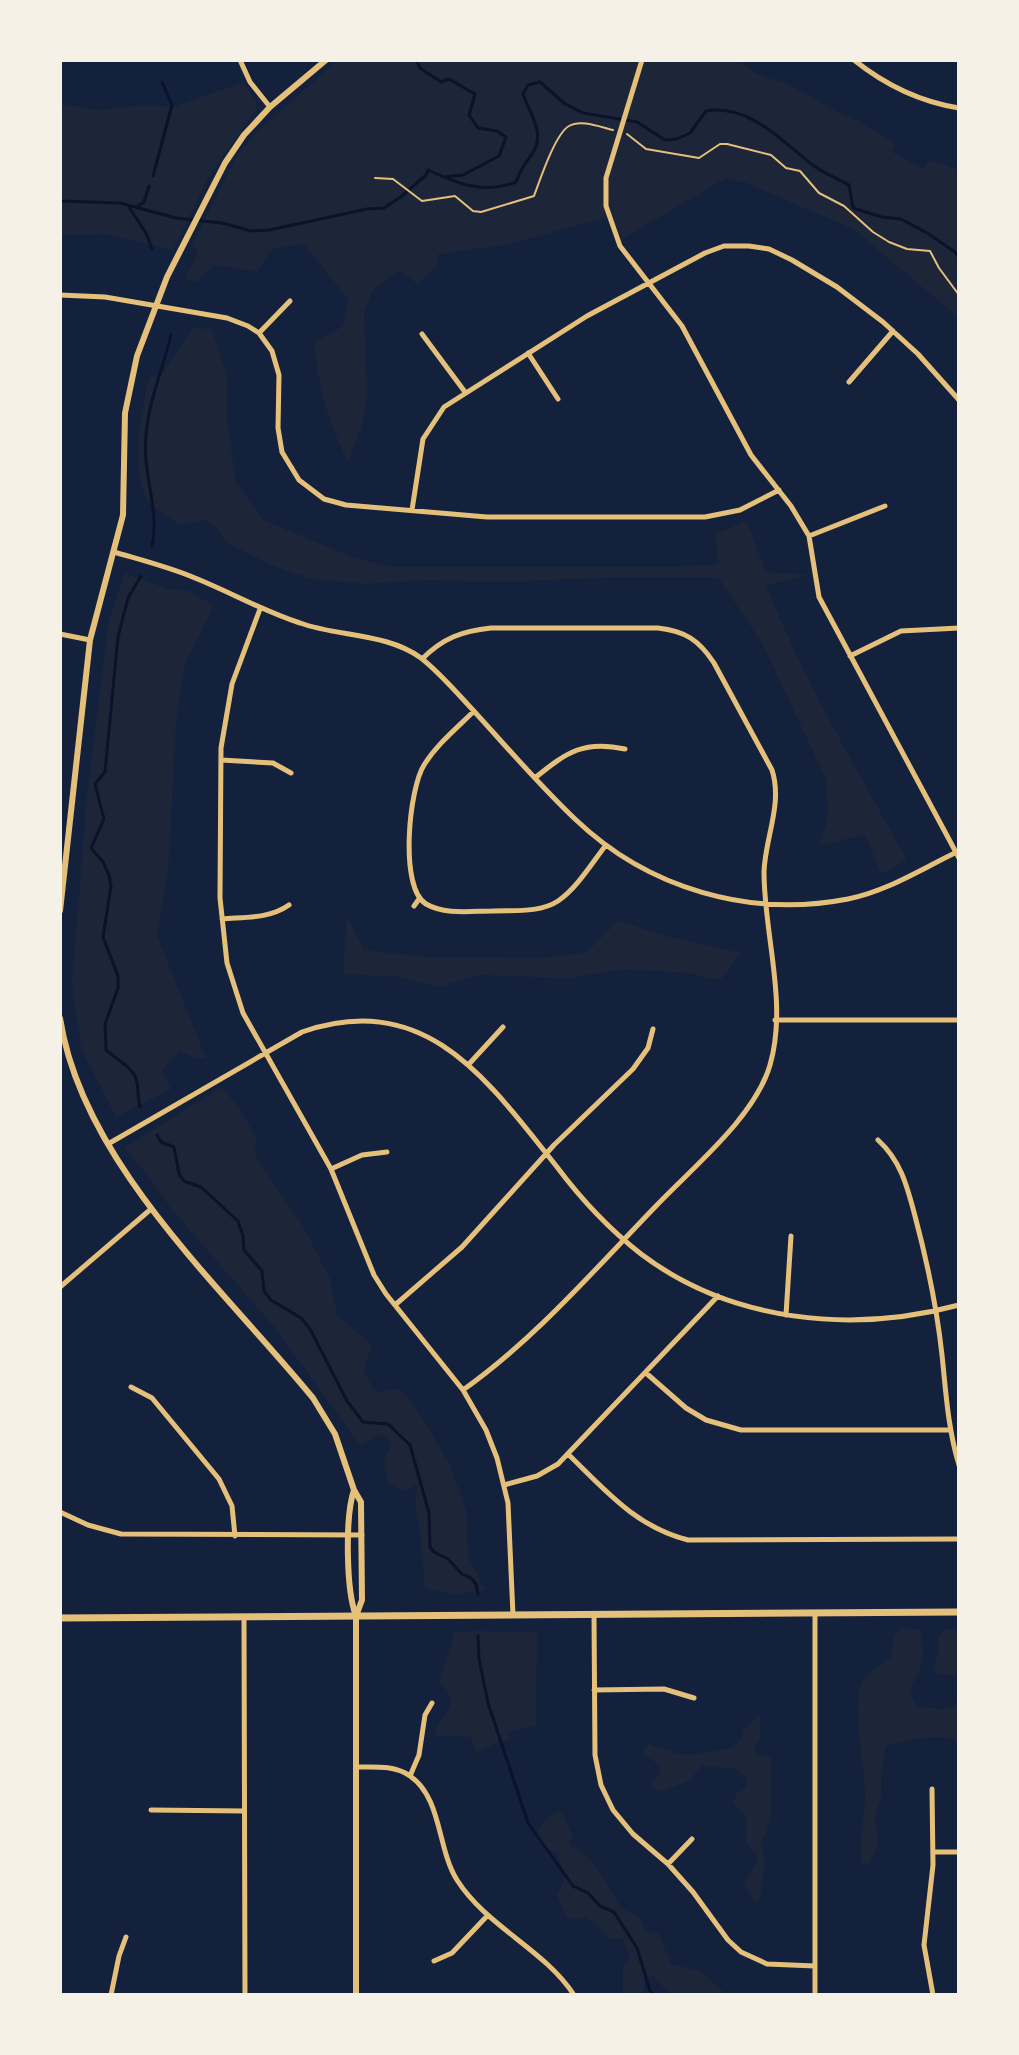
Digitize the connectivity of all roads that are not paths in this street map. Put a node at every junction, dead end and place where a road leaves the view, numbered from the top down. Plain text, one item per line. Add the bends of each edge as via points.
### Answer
1 (240, 60) edge
2 (326, 60) edge
3 (642, 60) edge
4 (854, 60) edge
5 (270, 107) junction
6 (959, 108) edge
7 (649, 283) junction
8 (60, 295) edge
9 (290, 301) dead end
10 (155, 305) junction
11 (893, 331) junction
12 (259, 333) junction
13 (422, 334) dead end
14 (528, 353) junction
15 (849, 382) dead end
16 (465, 392) junction
17 (558, 399) dead end
18 (959, 400) edge
19 (779, 490) junction
20 (885, 506) dead end
21 (412, 510) junction
22 (809, 536) junction
23 (114, 552) junction
24 (260, 609) junction
25 (959, 628) edge
26 (60, 634) edge
27 (90, 640) junction
28 (850, 656) junction
29 (422, 659) junction
30 (474, 711) junction
31 (625, 749) dead end
32 (221, 760) junction
33 (291, 773) dead end
34 (536, 777) junction
35 (606, 845) junction
36 (958, 854) edge
37 (419, 899) junction
38 (767, 904) junction
39 (289, 905) dead end
40 (414, 906) dead end
41 (60, 911) edge
42 (222, 919) junction
43 (60, 1018) edge
44 (775, 1020) junction
45 (959, 1020) edge
46 (503, 1027) dead end
47 (653, 1029) dead end
48 (63, 1044) edge
49 (264, 1053) junction
50 (469, 1064) junction
51 (878, 1140) dead end
52 (108, 1144) junction
53 (387, 1152) dead end
54 (546, 1153) junction
55 (331, 1169) junction
56 (151, 1209) junction
57 (791, 1236) dead end
58 (624, 1239) junction
59 (60, 1287) edge
60 (718, 1296) junction
61 (395, 1305) junction
62 (959, 1305) edge
63 (935, 1310) junction
64 (786, 1315) junction
65 (646, 1373) junction
66 (131, 1387) dead end
67 (463, 1390) junction
68 (950, 1430) junction
69 (568, 1454) junction
70 (959, 1465) edge
71 (504, 1485) junction
72 (354, 1490) junction
73 (60, 1512) edge
74 (350, 1535) junction
75 (363, 1535) junction
76 (235, 1536) junction
77 (959, 1539) edge
78 (959, 1612) edge
79 (815, 1614) junction
80 (513, 1615) junction
81 (594, 1615) junction
82 (356, 1616) junction
83 (244, 1617) junction
84 (60, 1618) edge
85 (594, 1690) junction
86 (694, 1698) dead end
87 (432, 1703) dead end
88 (356, 1767) junction
89 (410, 1776) junction
90 (932, 1789) dead end
91 (151, 1810) dead end
92 (244, 1811) junction
93 (692, 1839) dead end
94 (933, 1852) junction
95 (959, 1852) edge
96 (668, 1864) junction
97 (488, 1915) junction
98 (126, 1937) dead end
99 (434, 1961) dead end
100 (815, 1966) junction
101 (111, 1995) edge
102 (245, 1995) edge
103 (356, 1995) edge
104 (574, 1995) edge
105 (815, 1995) edge
106 (933, 1995) edge

1 - 5 street
2 - 5 street
3 - 7 street via 606,178 606,206 620,246
4 - 6 street via 897,88
5 - 10 street via 238,144
7 - 11 street via 724,246 769,249 837,287
7 - 14 street
7 - 19 street via 682,326 751,455
8 - 10 street
9 - 12 street
10 - 12 street via 227,318
10 - 23 street via 125,413 125,499
11 - 15 street
11 - 18 street
12 - 21 street via 279,375 280,444 299,480 339,504
13 - 16 street
14 - 16 street
14 - 17 street
16 - 21 street via 444,407 423,439
19 - 21 street via 740,510 705,517 487,517
19 - 22 street
20 - 22 street
22 - 28 street via 819,597
23 - 24 street via 193,577
23 - 27 street
24 - 29 street via 320,630 402,646
24 - 32 street via 232,684
25 - 28 street via 901,631
26 - 27 street
27 - 41 street
28 - 36 street
29 - 30 street
29 - 38 street via 467,630 658,628 691,636 714,663 774,776 764,871
30 - 34 street
30 - 37 street via 435,750 415,783 410,862
31 - 34 street via 583,747
32 - 33 street via 273,763
32 - 42 street
34 - 35 street
35 - 37 street via 569,891 545,907 452,911
35 - 38 street via 677,885
36 - 38 street via 850,898
37 - 40 street
38 - 44 street
39 - 42 street via 259,917
42 - 49 street via 233,985
43 - 48 street
44 - 45 street
44 - 58 street via 770,1064 754,1101
46 - 50 street
47 - 54 street via 642,1059
48 - 52 street
49 - 50 street via 334,1022 380,1021 424,1034
49 - 52 street
49 - 55 street
50 - 54 street
51 - 63 street via 900,1165
52 - 56 street
53 - 55 street via 362,1155
54 - 58 street
54 - 61 street via 462,1247
55 - 61 street via 374,1275
56 - 59 street
56 - 72 street via 313,1398 335,1434
57 - 64 street
58 - 60 street via 660,1267
58 - 67 street via 526,1339
60 - 64 street
60 - 65 street
61 - 67 street
62 - 63 street
63 - 64 street via 850,1320
63 - 68 street
65 - 68 street via 706,1420 741,1430
65 - 69 street
66 - 76 street via 152,1398 219,1479 232,1506
67 - 71 street via 486,1430
68 - 70 street
69 - 71 street via 537,1476
69 - 77 street via 627,1511 688,1540
71 - 80 street via 511,1523
72 - 74 street
72 - 75 street via 361,1502
73 - 76 street via 121,1534
74 - 75 street
74 - 76 street
74 - 82 street via 350,1601
75 - 82 street via 362,1600
78 - 79 main road
79 - 81 main road
79 - 100 street
80 - 81 main road
80 - 82 main road
81 - 85 street
82 - 83 main road
82 - 88 street
83 - 84 main road
83 - 92 street
85 - 86 street via 664,1689
85 - 96 street via 595,1755 604,1793 624,1824
87 - 89 street
88 - 89 street via 387,1768
88 - 103 street
89 - 97 street via 431,1802 454,1875
90 - 94 street
91 - 92 street
92 - 102 street
93 - 96 street
94 - 95 street
94 - 106 street via 924,1945
96 - 100 street via 741,1952 767,1964
97 - 99 street via 452,1953
97 - 104 street
98 - 101 street
100 - 105 street

